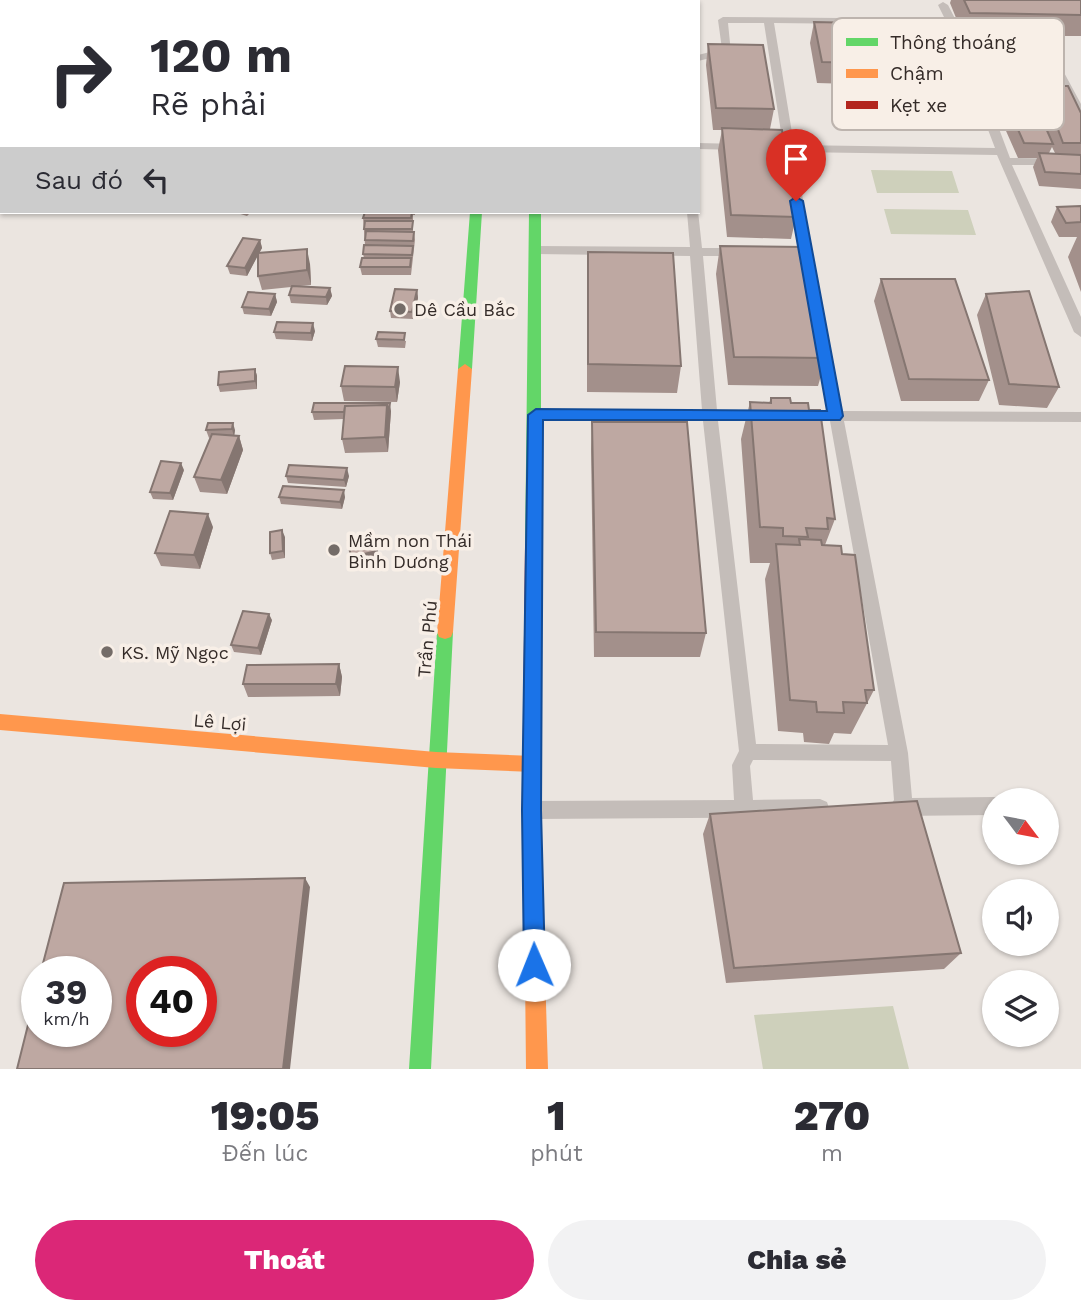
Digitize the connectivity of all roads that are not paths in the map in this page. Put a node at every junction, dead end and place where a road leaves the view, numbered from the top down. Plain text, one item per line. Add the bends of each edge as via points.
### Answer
1 (943, 5) dead end
2 (950, 18) edge
3 (768, 20) junction
4 (832, 21) edge
5 (700, 58) edge
6 (1064, 81) edge
7 (1064, 91) edge
8 (1069, 91) junction
9 (1081, 114) edge
10 (993, 130) edge
11 (700, 146) edge
12 (787, 148) junction
13 (1003, 157) junction
14 (1081, 162) edge
15 (476, 214) edge
16 (535, 214) edge
17 (693, 214) edge
18 (535, 250) junction
19 (696, 251) junction
20 (751, 252) edge
21 (811, 280) edge
22 (818, 321) edge
23 (1081, 332) edge
24 (536, 415) junction
25 (710, 415) junction
26 (835, 416) junction
27 (1081, 417) edge
28 (0, 722) edge
29 (748, 752) junction
30 (899, 753) junction
31 (436, 760) junction
32 (533, 764) junction
33 (982, 806) edge
34 (877, 807) edge
35 (904, 807) junction
36 (744, 808) junction
37 (837, 808) edge
38 (531, 810) junction
39 (420, 1069) edge
40 (537, 1069) edge

1 - 2 lane
3 - 4 lane
3 - 5 lane via 723,20 727,51
3 - 12 lane
6 - 8 lane
7 - 8 lane
8 - 9 lane
10 - 13 lane
11 - 12 lane
12 - 13 lane
12 - 21 lane via 799,253
13 - 14 lane
13 - 23 lane
15 - 31 street, Trần Phú
16 - 18 street
17 - 19 lane
18 - 19 lane
18 - 24 street
19 - 20 lane
19 - 25 lane
22 - 26 lane
24 - 25 lane
24 - 32 street
25 - 26 lane
25 - 29 lane
26 - 27 lane
26 - 30 lane
28 - 31 street, Lê Lợi
29 - 30 lane
29 - 36 lane via 741,765
30 - 35 lane
31 - 32 street, Lê Lợi
31 - 39 street, Trần Phú
32 - 38 street
33 - 35 lane
34 - 35 lane
36 - 37 lane
36 - 38 lane
38 - 40 street

